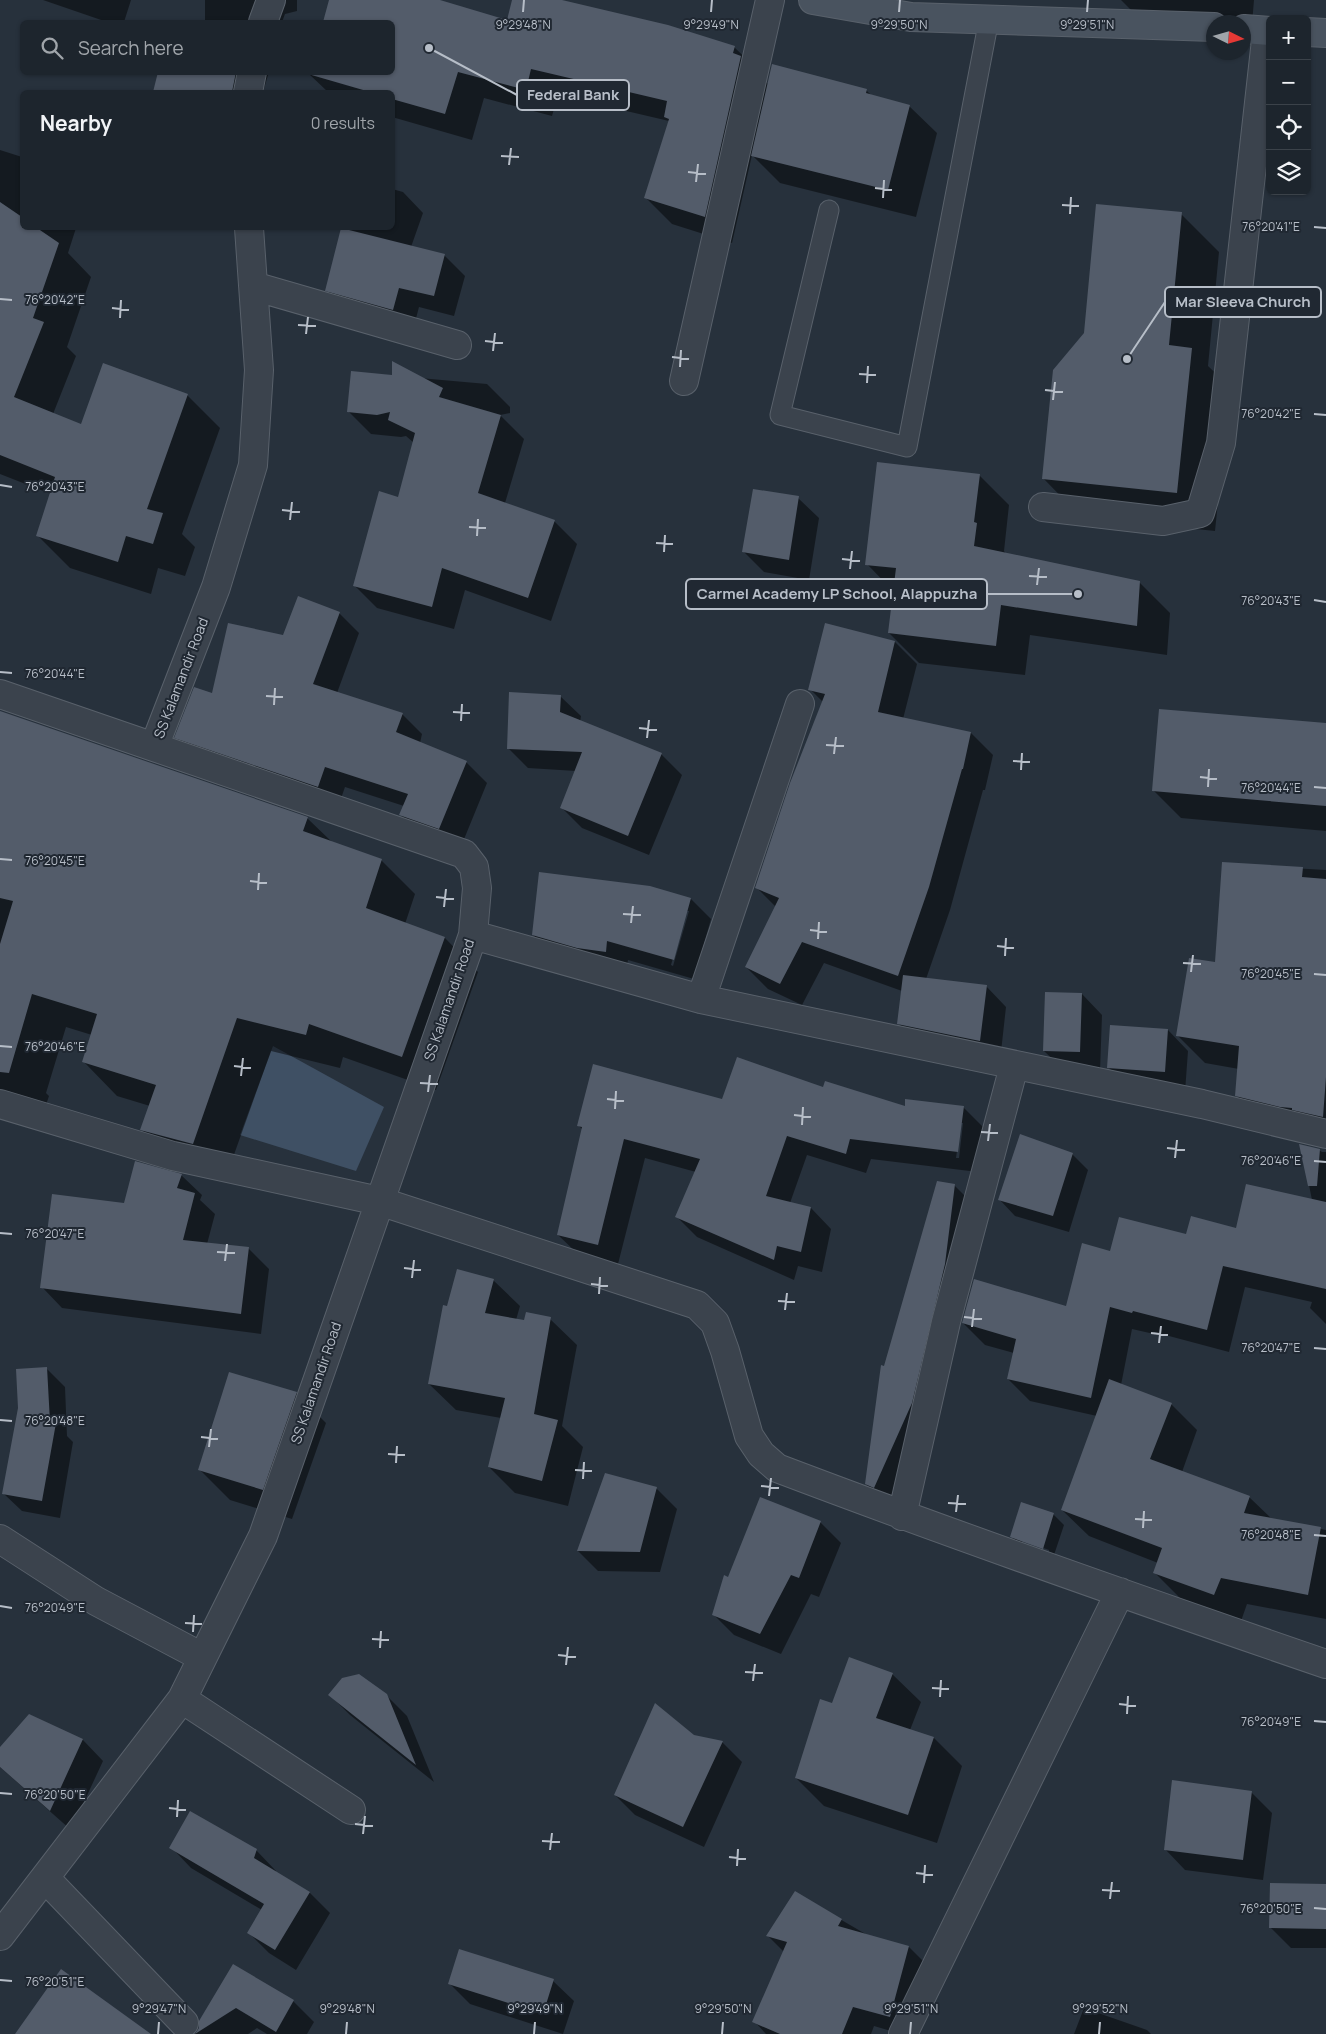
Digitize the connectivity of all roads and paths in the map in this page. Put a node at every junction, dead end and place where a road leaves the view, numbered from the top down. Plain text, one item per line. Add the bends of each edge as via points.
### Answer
1 (271, 0) edge
2 (770, 0) edge
3 (813, 0) edge
4 (989, 19) junction
5 (264, 20) edge
6 (1206, 27) edge
7 (1260, 30) edge
8 (1311, 32) edge
9 (1326, 33) edge
10 (251, 75) edge
11 (248, 90) edge
12 (829, 210) dead end
13 (249, 230) edge
14 (253, 286) junction
15 (456, 345) dead end
16 (684, 381) dead end
17 (1043, 507) dead end
18 (0, 694) edge
19 (800, 704) dead end
20 (154, 747) junction
21 (473, 935) junction
22 (701, 999) junction
23 (1014, 1066) junction
24 (0, 1104) edge
25 (1326, 1134) edge
26 (379, 1202) junction
27 (902, 1516) junction
28 (0, 1539) edge
29 (1120, 1592) junction
30 (202, 1657) junction
31 (1326, 1664) edge
32 (182, 1699) junction
33 (352, 1810) dead end
34 (45, 1878) junction
35 (0, 1936) edge
36 (184, 2023) dead end
37 (903, 2034) edge

1 - 5 street
2 - 16 street
3 - 4 main road via 911,17
4 - 6 main road
4 - 12 lane via 907,447 780,415
7 - 17 street via 1221,443 1200,513 1163,521
8 - 9 main road
10 - 11 street
13 - 14 street, SS Kalamandir Road
14 - 15 street
14 - 20 street, SS Kalamandir Road via 259,370 253,465 216,587
18 - 20 street
19 - 22 street
20 - 21 street, SS Kalamandir Road via 464,854 474,867 478,888
21 - 22 street
21 - 26 street, SS Kalamandir Road
22 - 23 street
23 - 25 street via 1202,1104
23 - 27 street via 946,1322
24 - 26 street via 173,1156
26 - 27 street via 697,1305 715,1323 749,1436 761,1454 777,1468
26 - 30 street, SS Kalamandir Road via 263,1536
27 - 29 street
28 - 30 street via 96,1601
29 - 31 street
29 - 37 street
30 - 32 street, SS Kalamandir Road
32 - 33 street
32 - 34 street, SS Kalamandir Road
34 - 35 street, SS Kalamandir Road
34 - 36 street

